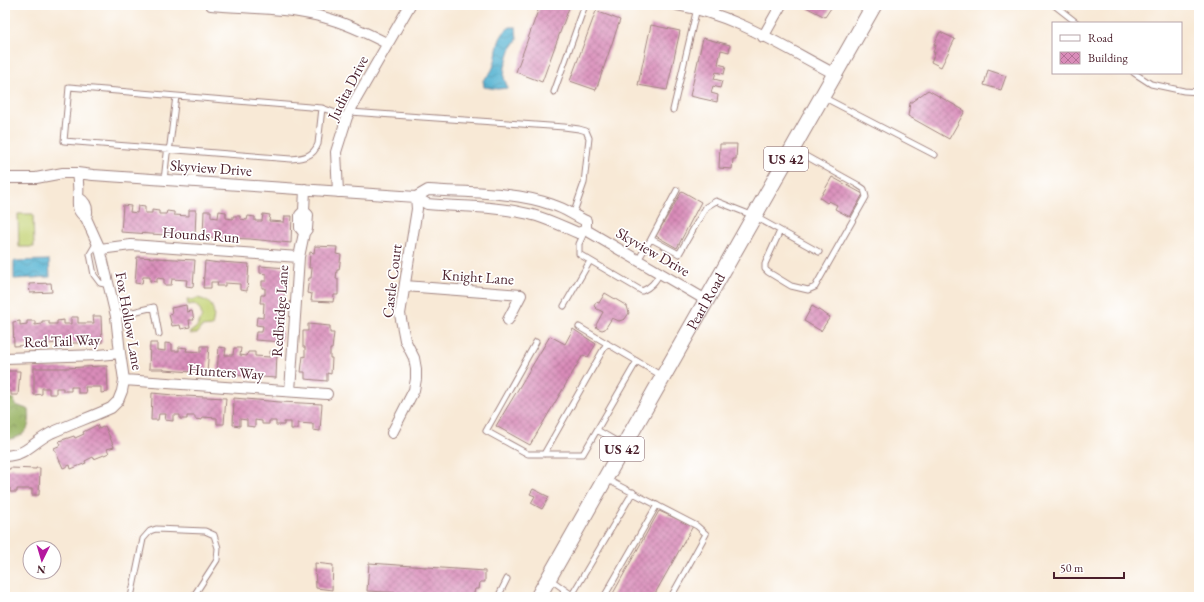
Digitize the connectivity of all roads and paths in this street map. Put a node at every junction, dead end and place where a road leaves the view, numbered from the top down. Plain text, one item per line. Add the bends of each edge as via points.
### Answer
1 (211, 5) edge
2 (410, 5) edge
3 (586, 5) edge
4 (677, 5) edge
5 (781, 5) edge
6 (874, 5) edge
7 (1054, 5) edge
8 (697, 8) junction
9 (1076, 22) edge
10 (763, 37) junction
11 (388, 44) junction
12 (835, 74) junction
13 (1136, 74) edge
14 (554, 92) dead end
15 (1199, 92) edge
16 (176, 96) junction
17 (822, 97) junction
18 (322, 108) junction
19 (673, 110) dead end
20 (349, 114) junction
21 (169, 149) junction
22 (792, 149) junction
23 (935, 154) dead end
24 (77, 173) junction
25 (5, 178) edge
26 (164, 180) junction
27 (305, 189) junction
28 (677, 190) dead end
29 (338, 192) junction
30 (416, 197) junction
31 (573, 215) junction
32 (754, 216) junction
33 (586, 230) junction
34 (780, 231) junction
35 (651, 239) junction
36 (99, 245) junction
37 (819, 252) dead end
38 (299, 257) junction
39 (638, 260) junction
40 (590, 261) junction
41 (660, 273) junction
42 (405, 286) junction
43 (706, 300) junction
44 (564, 306) dead end
45 (116, 316) junction
46 (508, 320) dead end
47 (579, 327) dead end
48 (159, 334) dead end
49 (536, 342) dead end
50 (607, 343) junction
51 (120, 353) junction
52 (5, 358) edge
53 (637, 361) junction
54 (663, 376) junction
55 (124, 380) junction
56 (290, 390) junction
57 (327, 394) dead end
58 (596, 430) junction
59 (392, 433) dead end
60 (624, 445) junction
61 (544, 454) junction
62 (5, 456) edge
63 (606, 479) junction
64 (633, 492) junction
65 (657, 505) junction
66 (549, 578) junction
67 (507, 579) dead end
68 (564, 590) junction
69 (573, 596) edge
70 (131, 597) edge
71 (193, 597) edge
72 (498, 597) edge
73 (538, 597) edge
74 (561, 597) edge
75 (604, 597) edge
76 (671, 597) edge

1 - 11 street via 323,17 354,27
2 - 11 street, Judita Drive
3 - 14 lane
4 - 8 street
5 - 10 street
6 - 12 main road, Pearl Road / US 42
7 - 9 lane
8 - 10 street via 739,24
8 - 19 lane
10 - 12 street
11 - 20 street, Judita Drive
12 - 17 main road, Pearl Road / US 42
13 - 15 lane via 1151,84
16 - 18 lane
16 - 21 lane
16 - 21 lane via 69,87 64,141
17 - 22 main road, Pearl Road / US 42
17 - 23 lane
18 - 20 lane
18 - 21 lane via 316,150 303,158
20 - 29 street, Judita Drive via 336,152
20 - 31 lane via 564,127 586,131 589,138 584,183
21 - 26 lane
22 - 32 main road, Pearl Road / US 42
22 - 34 lane via 858,185 864,189 866,197 815,287 808,290 791,286 765,269
24 - 25 street, Skyview Drive via 36,178
24 - 26 street, Skyview Drive
24 - 36 street, Fox Hollow Lane via 77,204
26 - 27 street, Skyview Drive
27 - 29 street, Skyview Drive
27 - 38 street, Redbridge Lane via 304,211 308,215 307,229
28 - 35 lane
29 - 30 street, Skyview Drive
30 - 31 street, Skyview Drive via 428,190 515,195 554,205
30 - 33 street, Skyview Drive via 427,204 530,214 578,233
30 - 42 street, Castle Court via 417,209
31 - 33 street, Skyview Drive via 586,221
32 - 34 lane
32 - 35 lane via 716,201 706,207 679,254
32 - 43 main road, Pearl Road / US 42
33 - 39 street, Skyview Drive
33 - 40 lane via 579,244 579,254
34 - 37 lane
35 - 39 lane
36 - 38 street, Hounds Run
36 - 45 street, Fox Hollow Lane
38 - 56 street, Redbridge Lane
39 - 41 street, Skyview Drive
40 - 41 lane via 642,291 654,283
40 - 44 lane
41 - 43 street, Skyview Drive
42 - 46 street, Knight Lane via 521,295
42 - 59 street, Castle Court via 400,314 401,325 414,358 416,379 414,390
43 - 54 main road, Pearl Road / US 42
45 - 48 lane via 154,307
45 - 51 street, Fox Hollow Lane
47 - 50 lane
49 - 61 lane via 486,431 528,454
50 - 53 lane
50 - 61 lane
51 - 52 street, Red Tail Way
51 - 55 street, Fox Hollow Lane
53 - 54 lane
53 - 58 lane
54 - 60 main road, Pearl Road / US 42
55 - 56 street, Hunters Way
55 - 62 street, Fox Hollow Lane via 118,401 111,408 50,434 22,453
56 - 57 street, Hunters Way
58 - 60 lane
58 - 61 lane via 583,454
60 - 63 main road, Pearl Road / US 42
63 - 64 lane
63 - 66 main road, Pearl Road / US 42
64 - 65 lane
64 - 69 lane
65 - 75 lane
65 - 76 lane via 697,526 706,534
66 - 68 lane
66 - 73 main road, Pearl Road / US 42
67 - 72 lane
68 - 69 lane
68 - 74 lane
70 - 71 lane via 143,540 150,530 156,529 206,531 214,535 218,548 216,560

